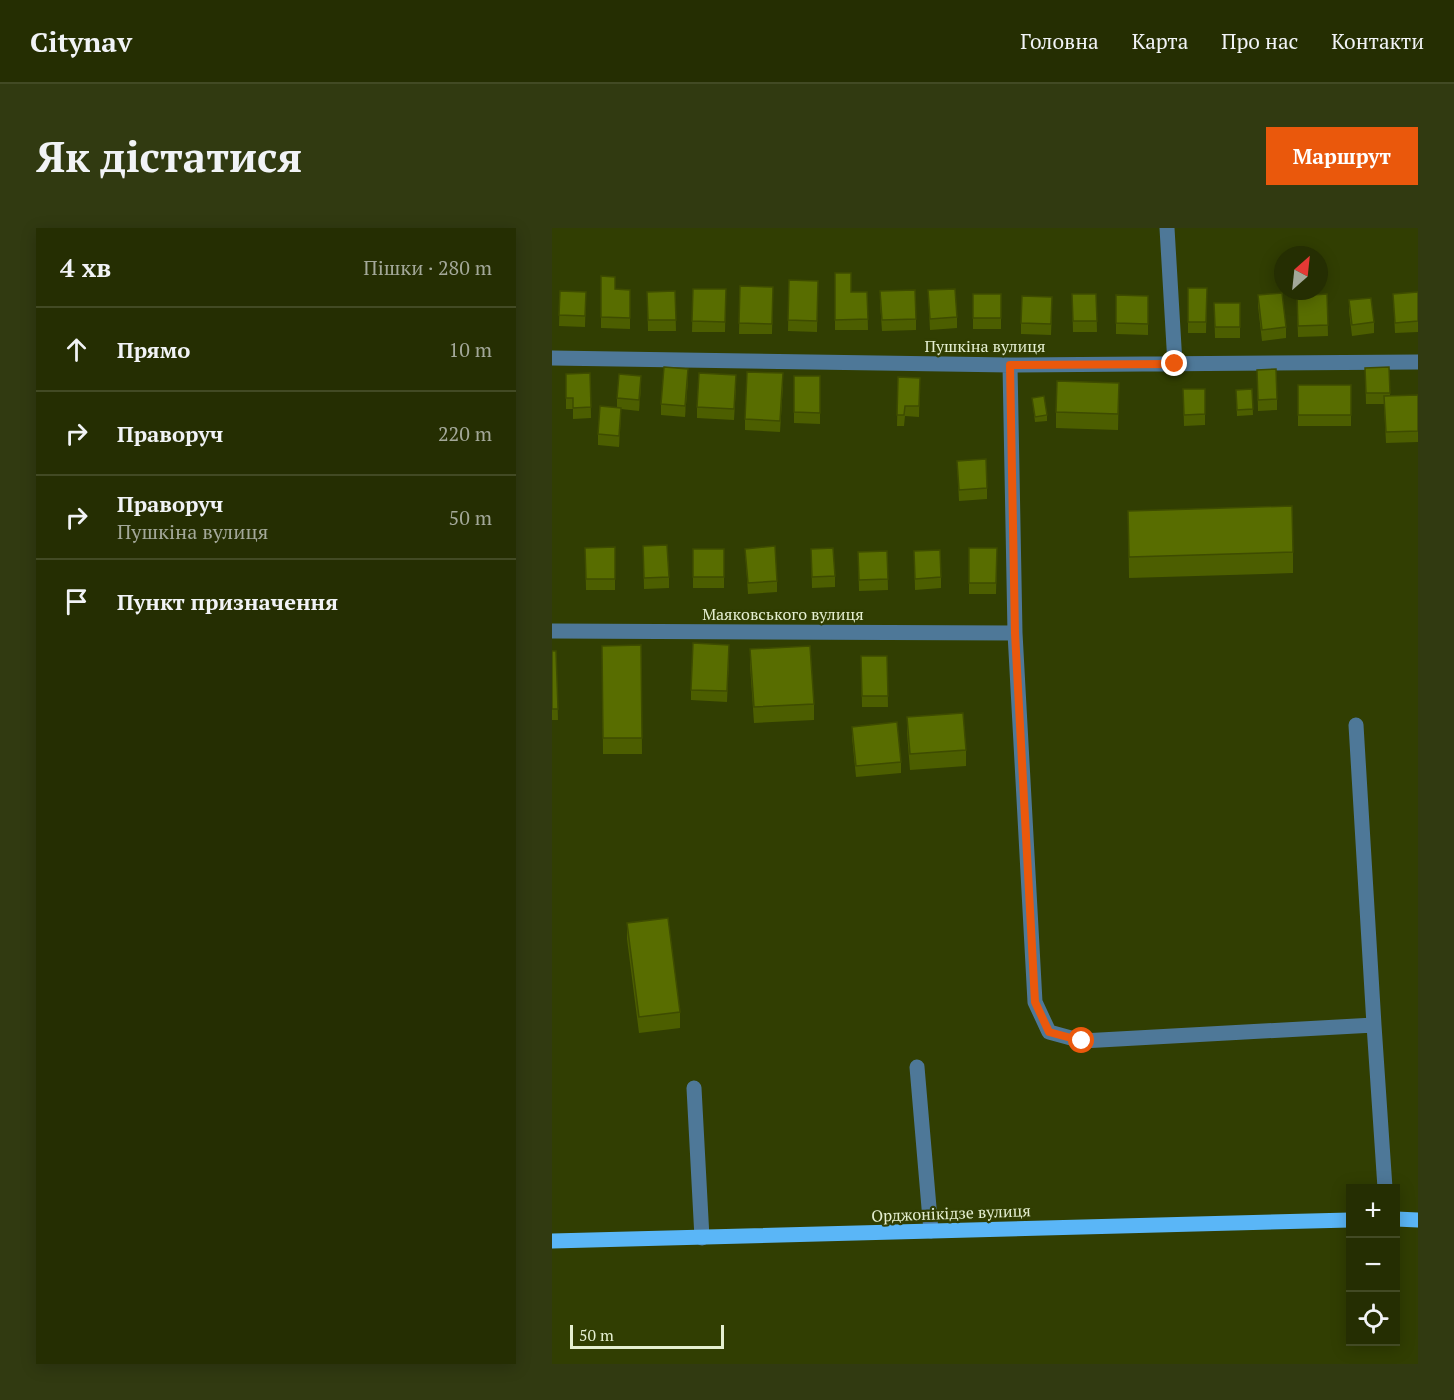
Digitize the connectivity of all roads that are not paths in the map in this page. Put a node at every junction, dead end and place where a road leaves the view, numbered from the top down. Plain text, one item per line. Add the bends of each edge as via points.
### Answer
1 (1167, 228) edge
2 (552, 358) edge
3 (1418, 362) edge
4 (1175, 364) junction
5 (1010, 365) junction
6 (552, 631) edge
7 (1015, 633) junction
8 (1356, 725) dead end
9 (1374, 1025) junction
10 (917, 1066) dead end
11 (694, 1088) dead end
12 (1385, 1184) edge
13 (1400, 1219) edge
14 (1346, 1220) edge
15 (1418, 1220) edge
16 (931, 1231) junction
17 (702, 1238) junction
18 (552, 1241) edge

1 - 4 street
2 - 5 street, Пушкіна вулиця
3 - 4 street, Пушкіна вулиця
4 - 5 street, Пушкіна вулиця
5 - 7 street
6 - 7 street, Маяковського вулиця
7 - 9 street via 1035,1002 1049,1032 1082,1041
8 - 9 street
9 - 12 street
10 - 16 street
11 - 17 street
13 - 15 main road
14 - 16 main road, Орджонікідзе вулиця
16 - 17 main road, Орджонікідзе вулиця
17 - 18 main road, Орджонікідзе вулиця

